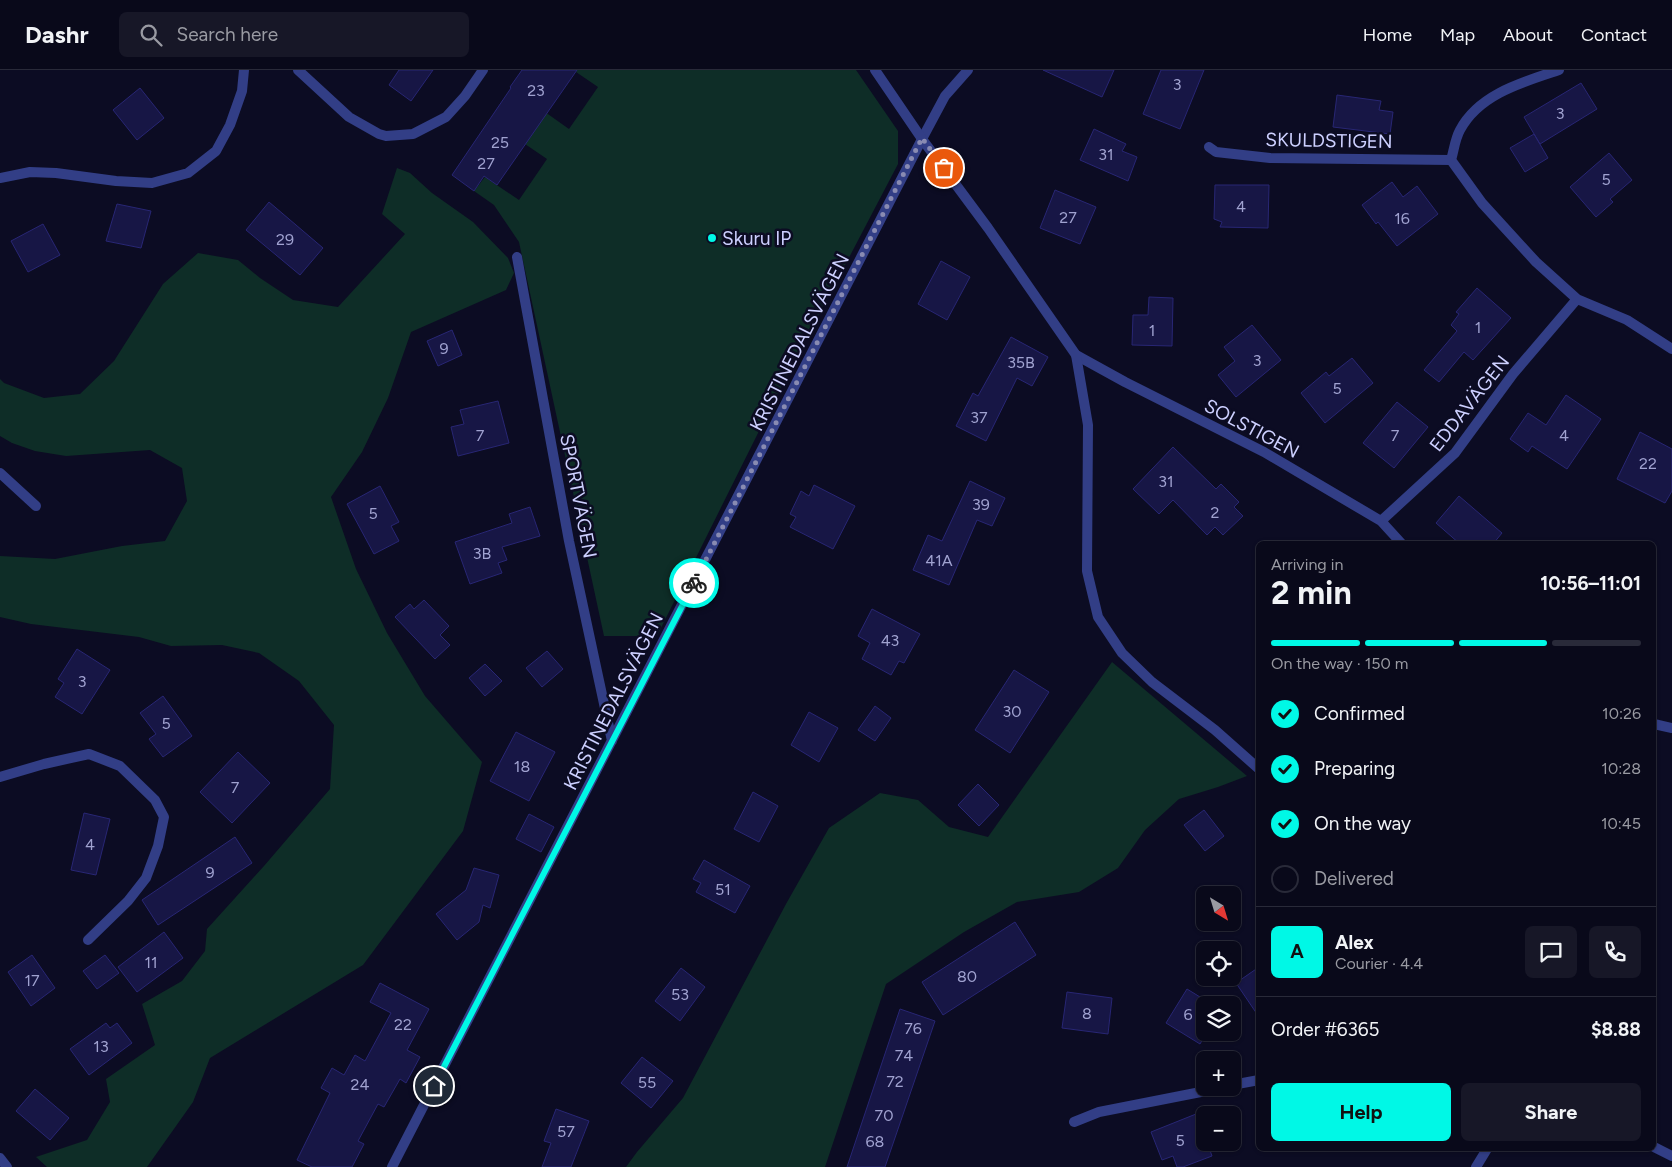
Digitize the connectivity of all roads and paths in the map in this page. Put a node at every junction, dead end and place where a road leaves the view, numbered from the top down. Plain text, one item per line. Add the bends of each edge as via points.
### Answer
1 (244, 70) edge
2 (298, 70) edge
3 (483, 70) edge
4 (875, 70) edge
5 (968, 70) edge
6 (1559, 70) edge
7 (922, 138) junction
8 (1208, 147) dead end
9 (1451, 160) junction
10 (0, 178) edge
11 (517, 257) dead end
12 (1577, 299) junction
13 (1672, 349) edge
14 (1076, 355) junction
15 (0, 472) edge
16 (36, 506) dead end
17 (1381, 521) junction
18 (1399, 541) edge
19 (1656, 724) edge
20 (1672, 728) edge
21 (612, 741) junction
22 (1256, 765) edge
23 (0, 778) edge
24 (88, 940) dead end
25 (1256, 1081) edge
26 (1241, 1083) edge
27 (1196, 1093) edge
28 (1074, 1122) dead end
29 (1656, 1148) edge
30 (1486, 1151) edge
31 (1672, 1156) edge
32 (0, 1158) edge
33 (8, 1167) edge
34 (392, 1167) edge
35 (1476, 1167) edge

1 - 10 street via 242,91 216,151 188,172 152,183 30,172
2 - 3 street via 349,117 386,136 413,134 446,117
4 - 7 street
5 - 7 street, KRISTINEDALSVÄGEN via 945,96
6 - 9 street via 1510,87 1476,108 1460,131
7 - 14 street
7 - 21 street, KRISTINEDALSVÄGEN
8 - 9 street, SKULDSTIGEN via 1216,152 1270,158
9 - 12 street via 1482,202 1536,262
11 - 21 street, SPORTVÄGEN via 569,541
12 - 13 street via 1627,320
12 - 17 street, EDDAVÄGEN via 1513,374 1455,453
14 - 17 street, SOLSTIGEN via 1264,452
14 - 22 street via 1088,425 1087,571 1098,617 1122,653 1152,682
15 - 16 street
17 - 18 street, SOLSTIGEN
19 - 20 street
21 - 34 street, KRISTINEDALSVÄGEN
23 - 24 street via 89,754 120,766 155,800 164,817 146,878 128,901
25 - 26 street
27 - 28 street via 1099,1112
29 - 31 street
30 - 35 street
32 - 33 street

